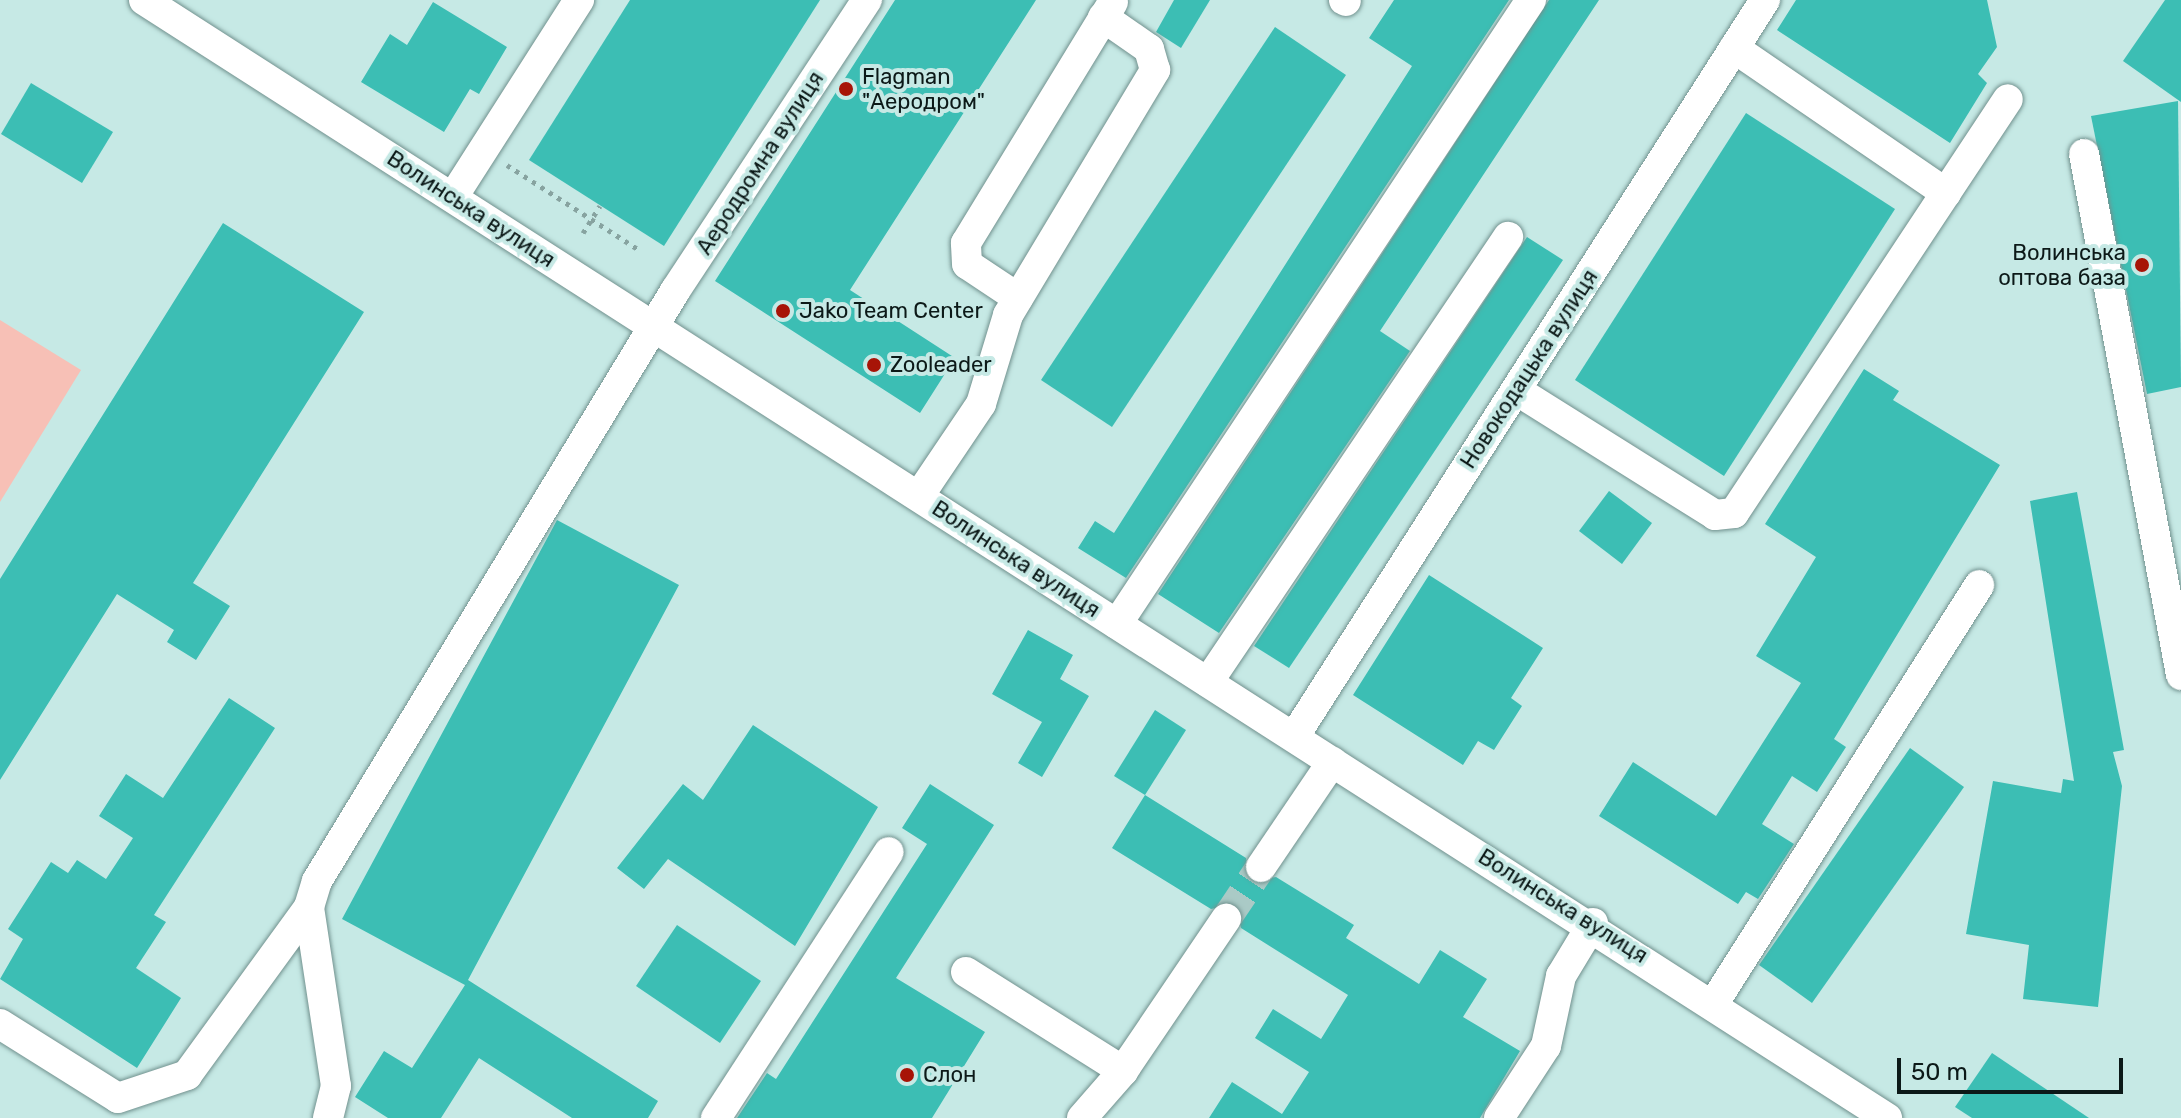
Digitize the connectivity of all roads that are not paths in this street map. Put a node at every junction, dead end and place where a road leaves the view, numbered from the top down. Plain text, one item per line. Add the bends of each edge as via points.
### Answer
1 (579, 0) edge
2 (867, 0) edge
3 (1531, 0) edge
4 (1765, 0) edge
5 (161, 4) edge
6 (1109, 8) edge
7 (1734, 48) junction
8 (2008, 99) dead end
9 (2084, 154) dead end
10 (1946, 193) junction
11 (453, 197) junction
12 (1508, 237) dead end
13 (1018, 298) junction
14 (655, 326) junction
15 (1516, 390) junction
16 (919, 496) junction
17 (1979, 585) dead end
18 (1117, 624) junction
19 (2181, 675) edge
20 (1208, 682) junction
21 (1294, 737) junction
22 (1332, 762) junction
23 (889, 852) dead end
24 (1261, 867) tunnel mouth
25 (309, 907) junction
26 (1226, 919) tunnel mouth
27 (1593, 923) junction
28 (966, 972) dead end
29 (1714, 1003) junction
30 (0, 1024) edge
31 (1123, 1071) junction
32 (328, 1118) edge
33 (716, 1118) edge
34 (1082, 1118) edge
35 (1499, 1118) edge
36 (1887, 1118) edge

1 - 11 street
2 - 14 street, Аеродромна вулиця
3 - 18 street
4 - 7 street, Новокодацька вулиця
5 - 11 street, Волинська вулиця
6 - 13 street via 1149,49 1155,70
6 - 13 street via 963,252 967,264
7 - 10 street
7 - 15 street, Новокодацька вулиця
8 - 10 street
9 - 19 street
10 - 15 street via 1734,513 1715,515
11 - 14 street, Волинська вулиця
12 - 20 street
13 - 16 street via 981,404
14 - 16 street, Волинська вулиця
14 - 25 street, Аеродромна вулиця via 317,881
15 - 21 street, Новокодацька вулиця
16 - 18 street, Волинська вулиця
17 - 29 street
18 - 20 street, Волинська вулиця
20 - 21 street, Волинська вулиця
21 - 22 street, Волинська вулиця
22 - 24 street
22 - 27 street, Волинська вулиця
23 - 33 street
25 - 30 street, Аеродромна вулиця via 187,1075 118,1098
25 - 32 street via 336,1086
26 - 31 street
27 - 29 street, Волинська вулиця
27 - 35 street via 1561,976 1546,1046
28 - 31 street
29 - 36 street, Волинська вулиця
31 - 34 street

